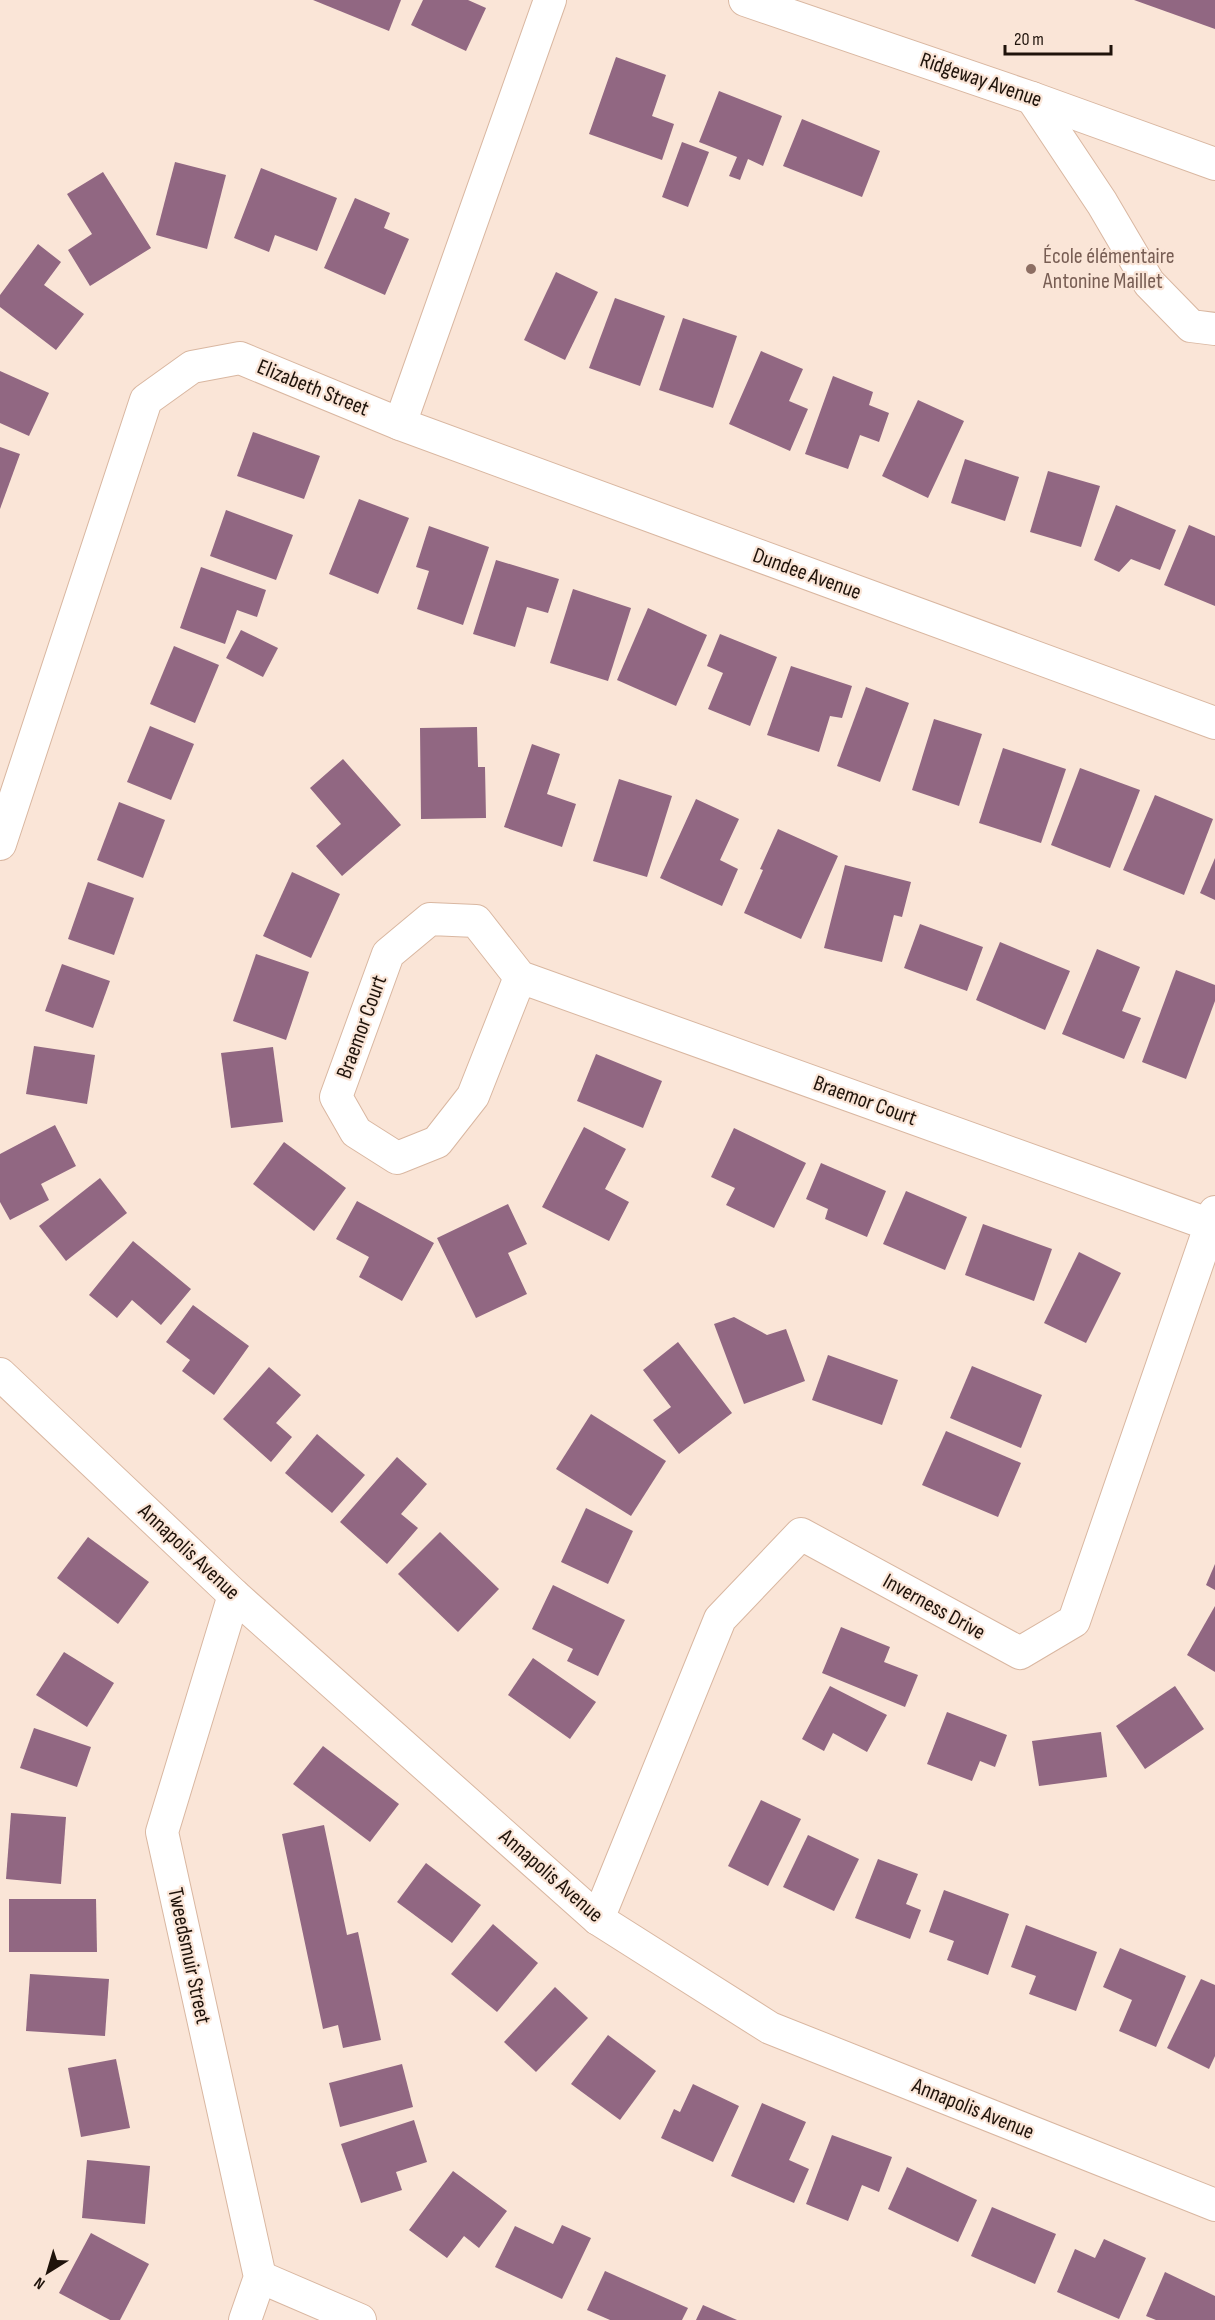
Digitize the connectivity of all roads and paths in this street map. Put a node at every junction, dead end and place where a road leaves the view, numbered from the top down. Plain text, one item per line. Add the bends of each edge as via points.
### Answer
1 (550, 0) edge
2 (745, 0) edge
3 (1032, 98) junction
4 (1215, 164) edge
5 (1215, 330) edge
6 (400, 424) junction
7 (1215, 723) edge
8 (0, 844) edge
9 (520, 977) junction
10 (1213, 1218) edge
11 (0, 1374) edge
12 (234, 1595) junction
13 (598, 1919) junction
14 (1215, 2205) edge
15 (260, 2277) junction
16 (245, 2320) edge
17 (360, 2320) edge

1 - 6 street
2 - 3 street, Ridgeway Avenue
3 - 4 street, Ridgeway Avenue
3 - 5 street via 1102,203 1149,283 1191,326
6 - 7 street, Dundee Avenue
6 - 8 street, Elizabeth Street via 240,358 192,368 146,400
9 - 9 street, Braemor Court via 476,921 430,919 388,954 336,1097 356,1132 397,1158 437,1142 473,1096
9 - 10 street, Braemor Court
10 - 13 street, Inverness Drive via 1074,1621 1020,1653 801,1534 720,1619
11 - 12 street, Annapolis Avenue
12 - 13 street, Annapolis Avenue
12 - 15 street, Tweedsmuir Street via 162,1832
13 - 14 street, Annapolis Avenue via 770,2028
15 - 16 street
15 - 17 street

